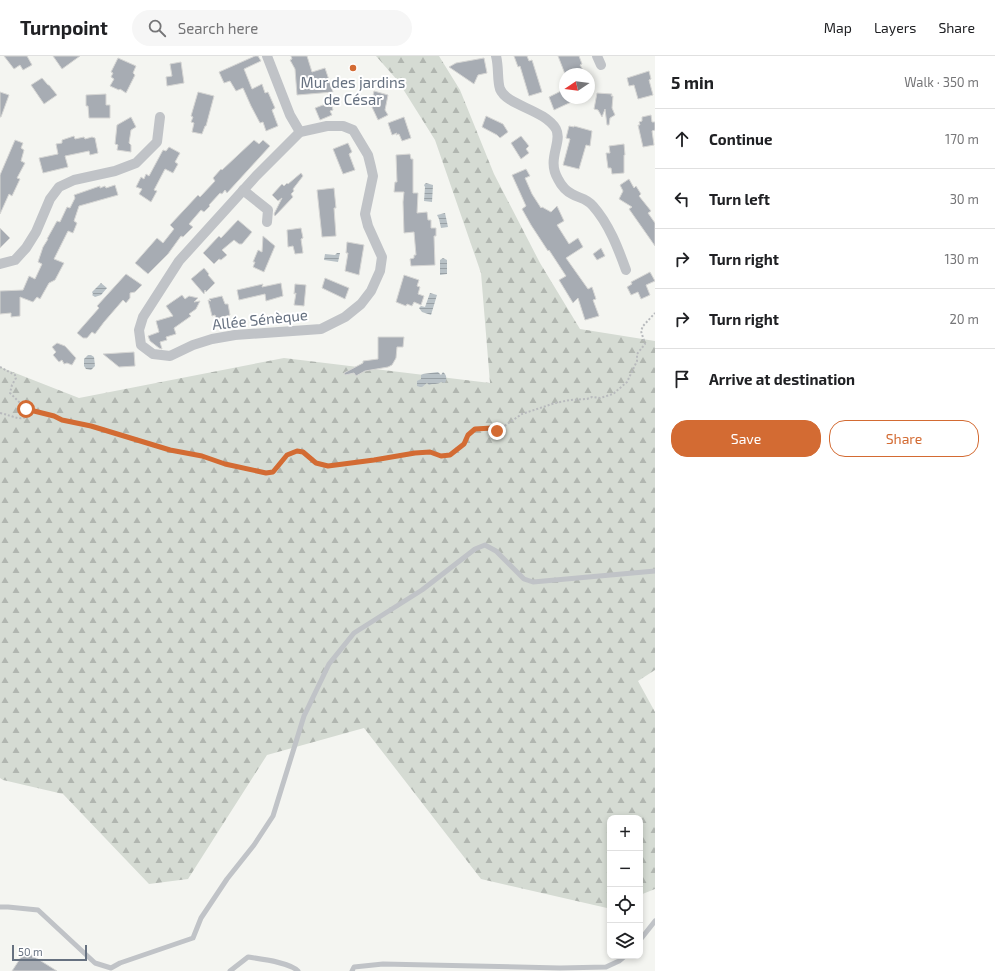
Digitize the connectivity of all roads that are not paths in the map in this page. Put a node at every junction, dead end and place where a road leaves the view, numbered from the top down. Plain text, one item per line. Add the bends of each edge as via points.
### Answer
1 (267, 56) edge
2 (496, 56) edge
3 (160, 118) dead end
4 (300, 132) junction
5 (243, 190) junction
6 (267, 222) dead end
7 (0, 264) edge
8 (626, 270) dead end
9 (655, 571) edge
10 (0, 907) edge
11 (655, 921) edge
12 (643, 936) edge
13 (621, 959) edge
14 (230, 971) edge
15 (298, 971) edge
16 (352, 971) edge

1 - 4 street via 290,115
2 - 8 street via 500,90 509,99 546,118 557,130 558,137 553,156 553,169 557,178 563,187 572,194 585,198 596,210 607,226
3 - 7 street via 157,142 136,163 115,171 74,180 59,187 50,199 26,248 15,260
4 - 5 street, Allée Sénèque
4 - 5 street, Allée Sénèque via 327,126 343,126 353,130 368,155 373,176 365,214 382,257 380,271 371,291 361,304 345,317 321,329 236,335 193,345 170,356 153,354 141,345 139,330 143,317 179,260
5 - 6 street via 268,210
9 - 10 lane via 533,582 524,579 496,551 485,545 422,590 354,632 329,664 304,716 272,816 201,918 193,938 111,968 95,963 38,910
11 - 12 lane
13 - 16 lane via 606,967 383,964 354,967
14 - 15 lane via 248,957 287,965

